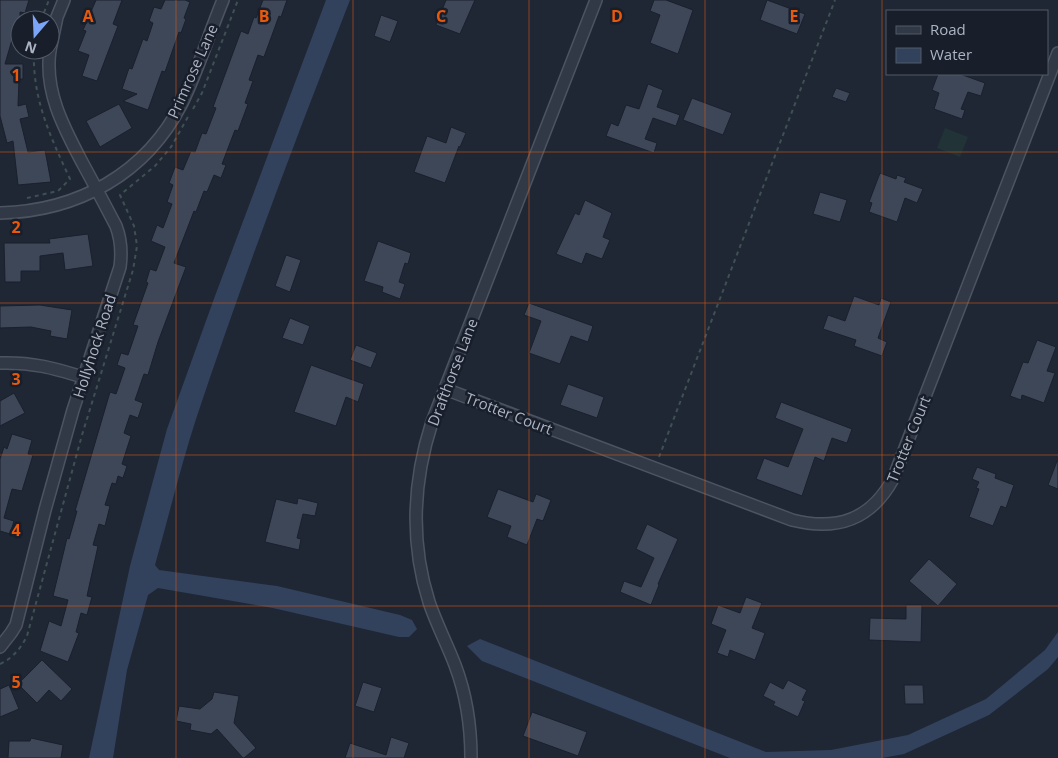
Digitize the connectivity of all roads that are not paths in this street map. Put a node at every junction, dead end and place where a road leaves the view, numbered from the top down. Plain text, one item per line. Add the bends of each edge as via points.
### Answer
1 (222, 0) edge
2 (596, 0) edge
3 (1058, 53) edge
4 (50, 60) edge
5 (97, 190) junction
6 (0, 214) edge
7 (0, 362) edge
8 (84, 377) junction
9 (445, 389) junction
10 (0, 647) edge
11 (471, 758) edge

1 - 5 street, Primrose Lane via 188,88 168,126 140,160
2 - 9 street, Drafthorse Lane
3 - 9 street, Trotter Court via 893,479 877,502 863,513 828,525 809,525 792,520
4 - 5 street, Hollyhock Road via 55,104
5 - 6 street, Primrose Lane via 55,207
5 - 8 street, Hollyhock Road via 119,234 121,258
7 - 8 street via 39,364
8 - 10 street, Hollyhock Road via 16,625
9 - 11 street, Drafthorse Lane via 421,462 416,533 429,601 456,667 464,698

